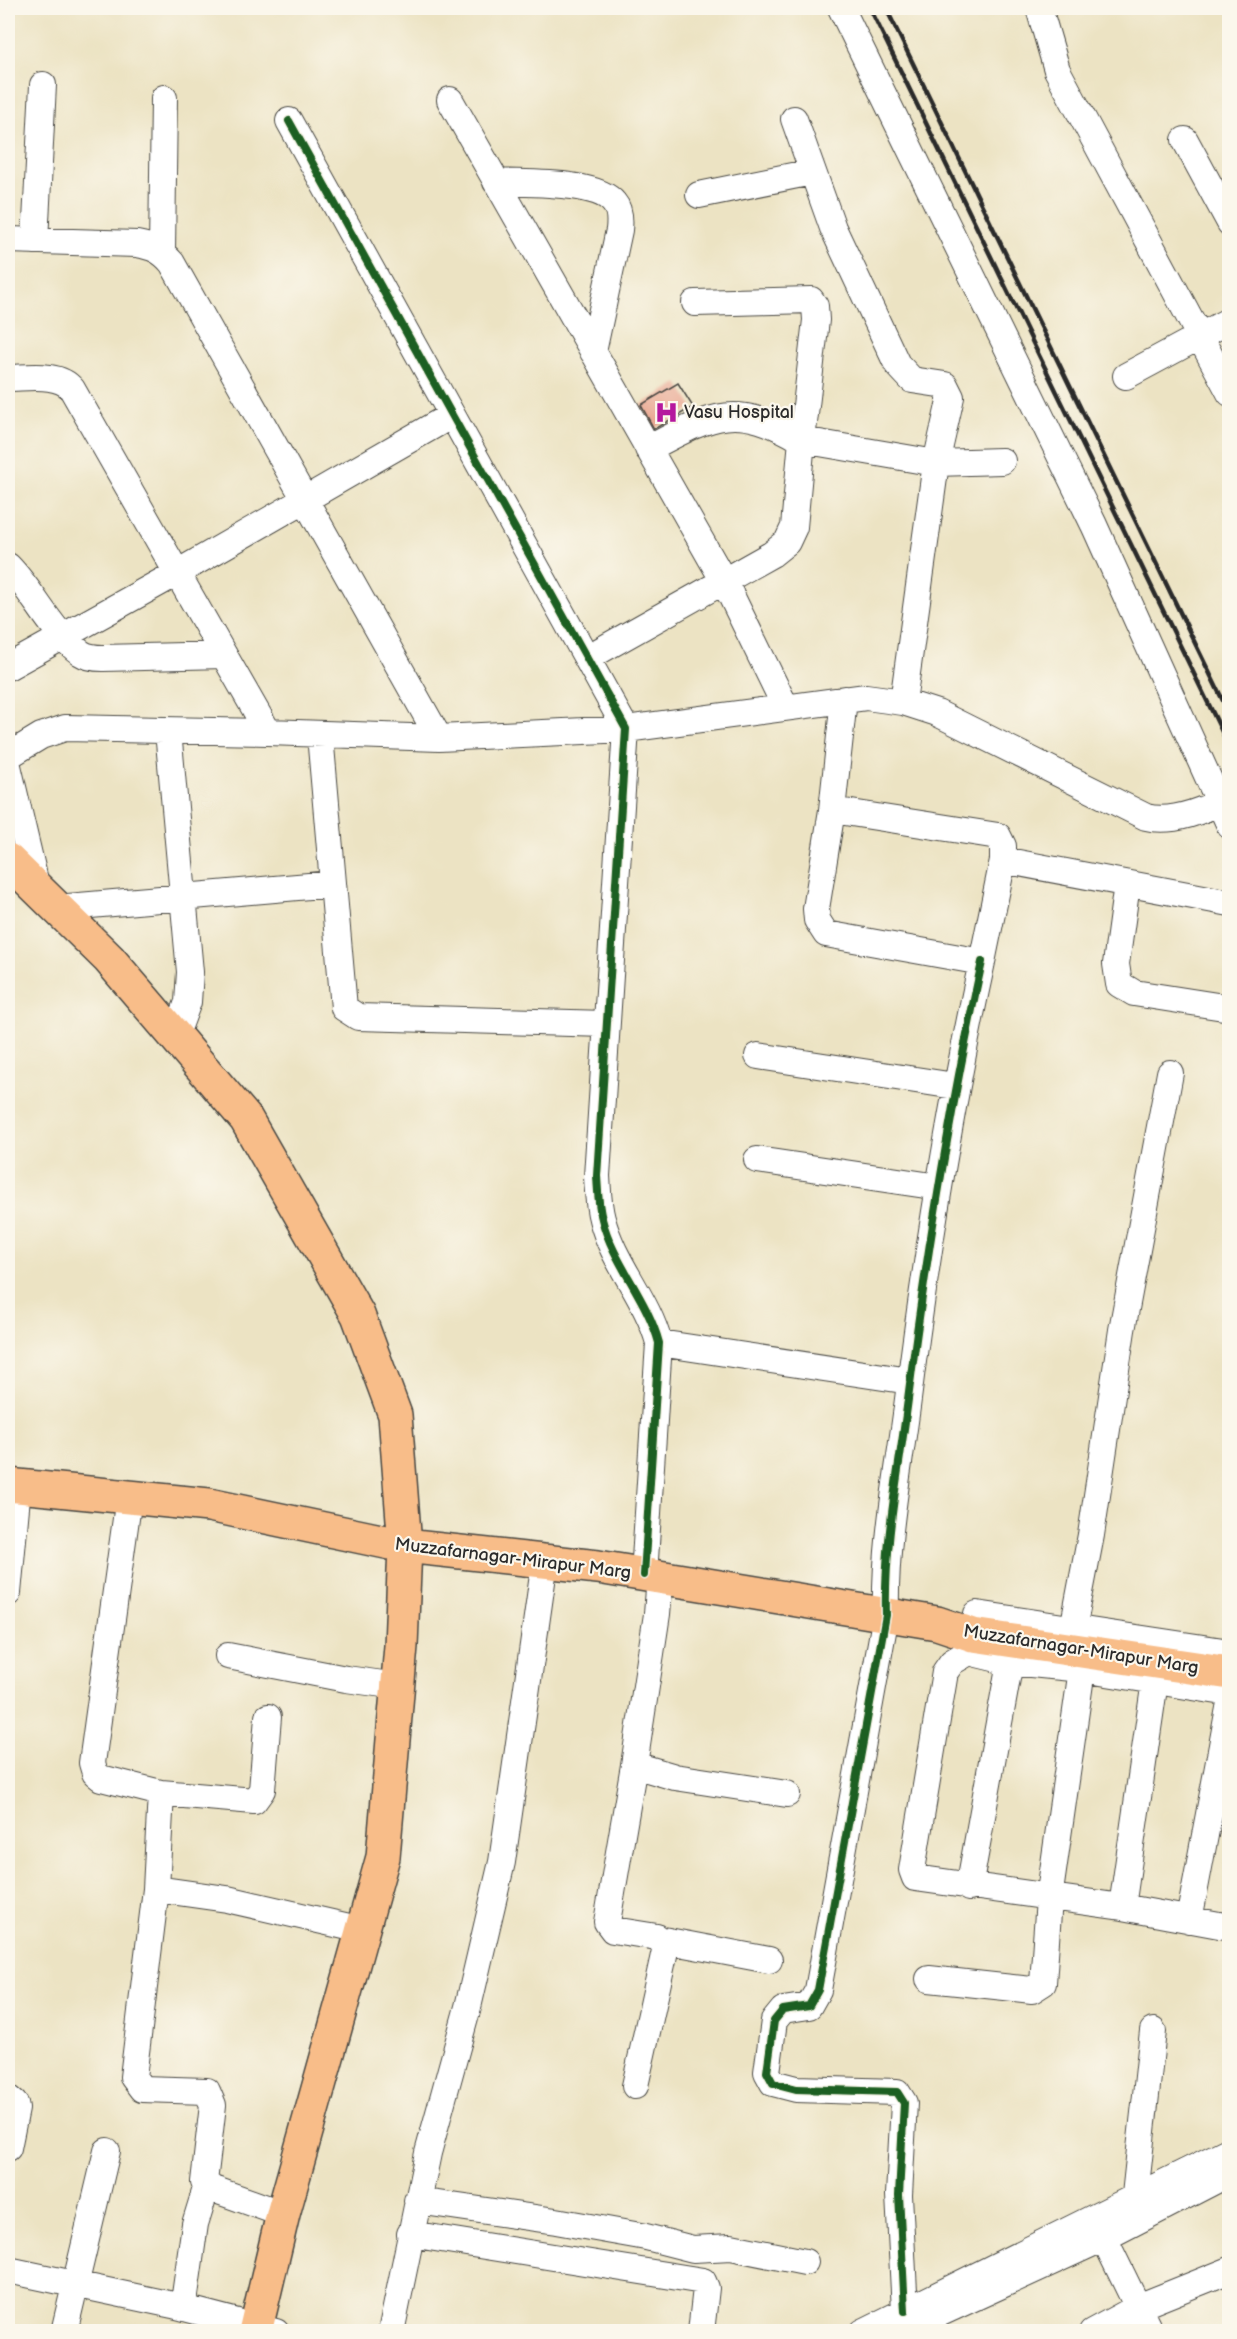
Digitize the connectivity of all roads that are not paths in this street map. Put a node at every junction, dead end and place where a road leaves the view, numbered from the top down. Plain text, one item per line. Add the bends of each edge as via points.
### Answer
1 (841, 8) edge
2 (1025, 8) edge
3 (1041, 17) edge
4 (43, 86) dead end
5 (164, 98) dead end
6 (450, 100) dead end
7 (794, 119) dead end
8 (289, 121) dead end
9 (1185, 140) dead end
10 (812, 172) junction
11 (496, 182) junction
12 (699, 195) dead end
13 (1230, 223) edge
14 (8, 240) edge
15 (35, 241) junction
16 (162, 252) junction
17 (695, 303) dead end
18 (1230, 320) edge
19 (1198, 336) junction
20 (592, 352) junction
21 (1126, 375) dead end
22 (8, 378) edge
23 (1230, 393) edge
24 (452, 415) junction
25 (802, 440) junction
26 (648, 449) junction
27 (1002, 461) dead end
28 (936, 463) junction
29 (302, 499) junction
30 (8, 566) edge
31 (177, 573) junction
32 (725, 583) junction
33 (62, 635) junction
34 (224, 654) junction
35 (587, 658) junction
36 (8, 667) edge
37 (844, 699) junction
38 (903, 702) junction
39 (785, 705) junction
40 (626, 729) junction
41 (168, 731) junction
42 (268, 732) junction
43 (320, 735) junction
44 (439, 738) junction
45 (8, 756) edge
46 (8, 766) edge
47 (1224, 800) edge
48 (832, 810) junction
49 (1230, 826) edge
50 (8, 860) edge
51 (1003, 860) junction
52 (332, 884) junction
53 (1127, 884) junction
54 (183, 897) junction
55 (47, 899) junction
56 (1230, 903) edge
57 (982, 962) junction
58 (1230, 1008) edge
59 (606, 1024) junction
60 (175, 1037) junction
61 (758, 1056) dead end
62 (1170, 1073) dead end
63 (955, 1086) junction
64 (757, 1160) dead end
65 (939, 1187) junction
66 (659, 1343) junction
67 (910, 1381) junction
68 (13, 1485) edge
69 (129, 1497) junction
70 (405, 1546) junction
71 (545, 1561) junction
72 (652, 1576) junction
73 (8, 1593) edge
74 (886, 1615) junction
75 (1073, 1629) junction
76 (971, 1643) junction
77 (1230, 1652) edge
78 (228, 1656) dead end
79 (1010, 1662) junction
80 (1082, 1669) junction
81 (1230, 1673) edge
82 (1155, 1681) junction
83 (398, 1686) junction
84 (1230, 1693) edge
85 (1230, 1703) edge
86 (268, 1717) dead end
87 (634, 1764) junction
88 (161, 1793) junction
89 (787, 1794) dead end
90 (969, 1888) junction
91 (156, 1889) junction
92 (1049, 1899) junction
93 (1122, 1907) junction
94 (1189, 1920) junction
95 (1230, 1927) edge
96 (362, 1930) junction
97 (663, 1940) junction
98 (769, 1960) dead end
99 (929, 1979) dead end
100 (1153, 2031) dead end
101 (635, 2086) dead end
102 (8, 2098) edge
103 (8, 2148) edge
104 (1230, 2150) edge
105 (107, 2151) dead end
106 (1230, 2173) edge
107 (207, 2185) junction
108 (1136, 2195) junction
109 (417, 2201) junction
110 (283, 2214) junction
111 (410, 2234) junction
112 (1104, 2238) junction
113 (805, 2262) dead end
114 (8, 2270) edge
115 (1230, 2270) edge
116 (76, 2283) junction
117 (185, 2295) dead end
118 (1138, 2307) junction
119 (922, 2318) edge
120 (262, 2330) edge
121 (64, 2331) edge
122 (391, 2331) edge
123 (701, 2331) edge
124 (862, 2331) edge
125 (1092, 2331) edge
126 (1150, 2331) edge

1 - 47 street
2 - 3 street
3 - 19 street via 1057,70
4 - 15 street
5 - 16 street
6 - 11 street
7 - 10 street
8 - 24 street
9 - 13 street
10 - 12 street
10 - 28 street via 833,228 901,370 912,380 945,385 950,392
11 - 20 street
11 - 20 street via 580,187 599,192 614,202 619,230
14 - 15 street
15 - 16 street via 137,244
16 - 29 street via 172,263
17 - 25 street via 811,300 816,320
18 - 19 street
19 - 21 street
19 - 23 street
20 - 26 street
22 - 31 street via 52,378 69,385
24 - 29 street
24 - 35 street
25 - 26 street via 764,420 731,415 700,422
25 - 28 street
25 - 32 street via 791,535 772,555
26 - 32 street
27 - 28 street
28 - 38 street
29 - 31 street
29 - 44 street
30 - 33 street
31 - 33 street
31 - 34 street
32 - 35 street
32 - 39 street
33 - 34 street via 81,653 95,658
33 - 36 street
34 - 42 street
35 - 40 street
37 - 38 street via 866,697
37 - 39 street
37 - 48 street
38 - 47 street via 981,733 1146,817 1178,817
39 - 40 street
40 - 44 street
40 - 59 street
41 - 42 street
41 - 45 street via 65,728 41,736
41 - 54 street
42 - 43 street
43 - 44 street
43 - 52 street
46 - 55 street
47 - 49 street
48 - 51 street via 993,834 1001,840
48 - 57 street via 816,909 821,930
50 - 55 main road
51 - 53 street
51 - 57 street
52 - 54 street
52 - 59 street via 343,1002 358,1017
53 - 56 street
53 - 58 street via 1116,964 1119,984 1134,993
54 - 55 street
54 - 60 street via 190,988
55 - 60 main road via 109,959
57 - 63 street
59 - 66 street via 597,1176 600,1212 610,1242 651,1315
60 - 70 main road via 246,1119 358,1315 395,1415
61 - 63 street
62 - 75 street via 1122,1330
63 - 65 street
64 - 65 street
65 - 67 street
66 - 67 street
66 - 72 street
67 - 74 street via 885,1575
68 - 69 main road, Muzzafarnagar-Mirapur Marg
68 - 73 street
69 - 70 main road, Muzzafarnagar-Mirapur Marg via 209,1505
69 - 88 street via 92,1763 101,1778
70 - 71 main road, Muzzafarnagar-Mirapur Marg
70 - 83 main road
71 - 72 main road, Muzzafarnagar-Mirapur Marg
71 - 109 street via 501,1862
72 - 74 main road, Muzzafarnagar-Mirapur Marg
72 - 87 street via 657,1614
74 - 76 main road, Muzzafarnagar-Mirapur Marg via 937,1623
74 - 119 street via 818,1990 809,2006 778,2014 767,2072 779,2086 897,2092 901,2096 904,2103 900,2195
75 - 76 street via 977,1614
75 - 77 street
76 - 79 street
76 - 81 main road, Muzzafarnagar-Mirapur Marg
76 - 90 street via 945,1672 912,1870 917,1881
78 - 83 street
79 - 80 street
79 - 90 street
80 - 82 street
80 - 92 street
82 - 84 street
82 - 93 street
83 - 96 main road via 383,1857
85 - 94 street
86 - 88 street via 262,1790 254,1801
87 - 89 street via 675,1776
87 - 97 street via 607,1924 613,1930
88 - 91 street
90 - 92 street
91 - 96 street via 227,1899
91 - 107 street via 133,2077 142,2089 201,2090 211,2096 203,2177
92 - 93 street
92 - 99 street via 1044,1979 1037,1989
93 - 94 street
94 - 95 street
96 - 110 main road
97 - 98 street
97 - 101 street via 666,1946
100 - 108 street
102 - 103 street via 16,2109
104 - 108 street
105 - 116 street
106 - 112 street
107 - 110 street
107 - 117 street via 195,2224
108 - 119 street
109 - 111 street
109 - 113 street via 646,2237 693,2249 731,2247
110 - 120 main road
111 - 122 street
111 - 123 street via 703,2281 706,2288
112 - 118 street
112 - 119 street
114 - 116 street
115 - 118 street
116 - 120 street
116 - 121 street
118 - 125 street
118 - 126 street
119 - 124 street

